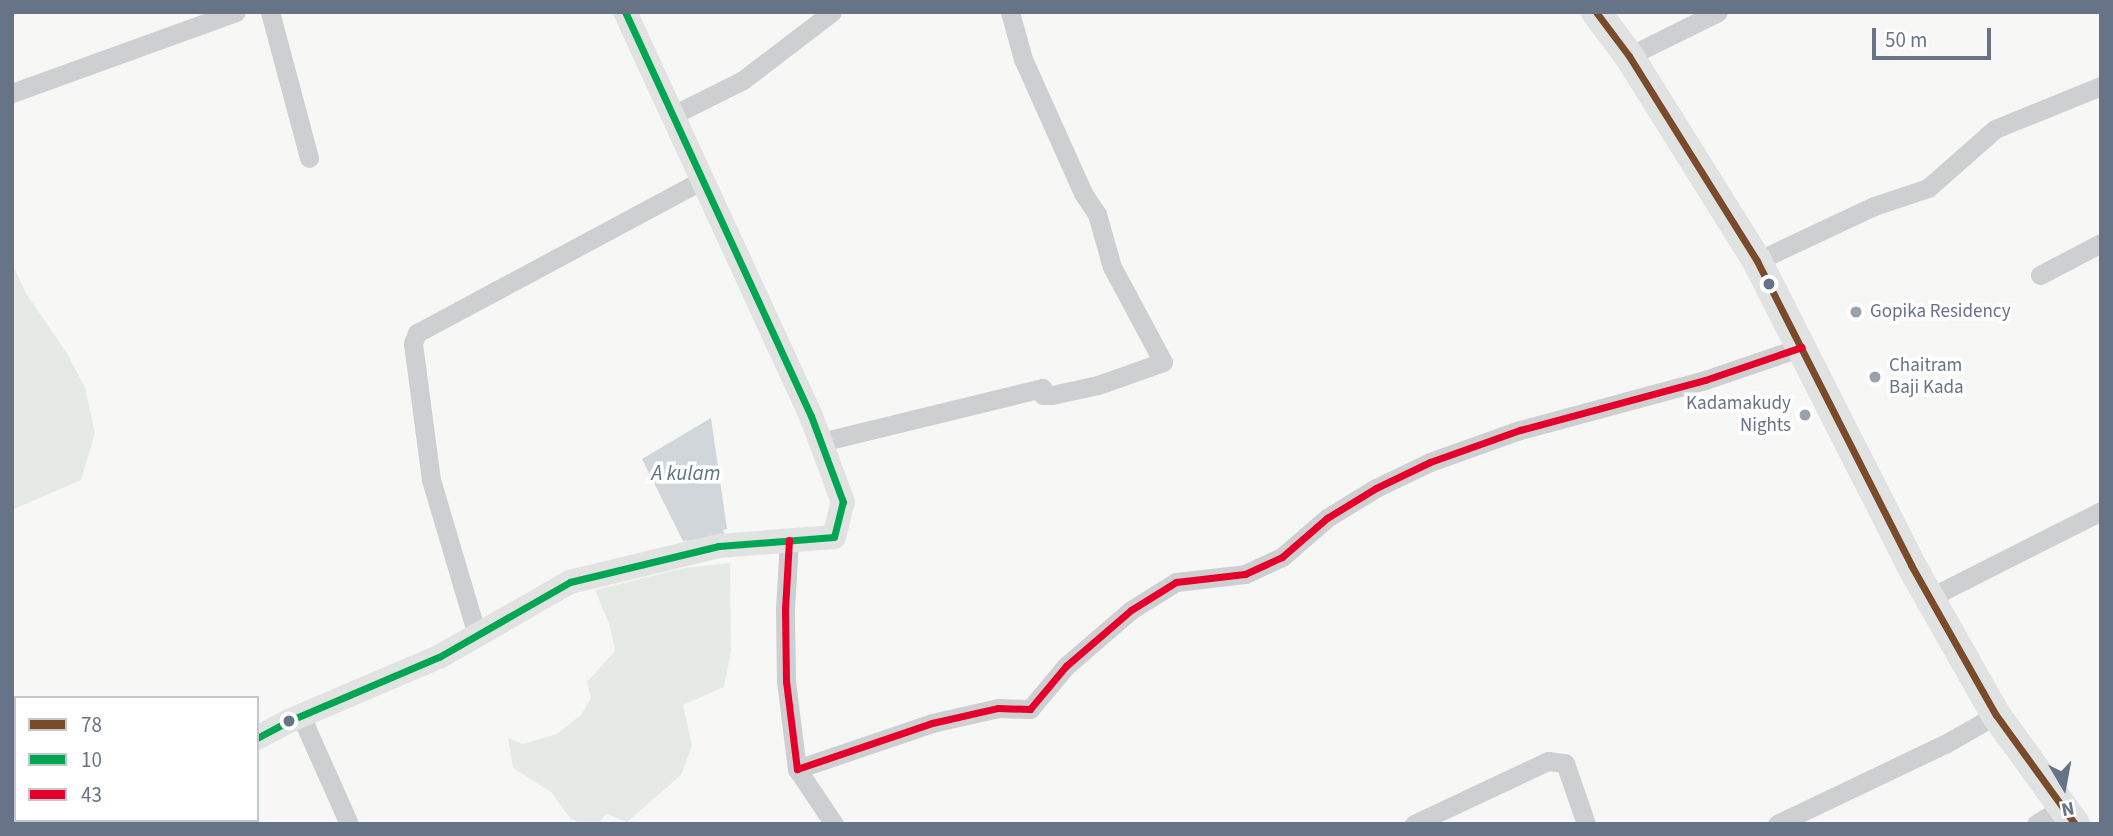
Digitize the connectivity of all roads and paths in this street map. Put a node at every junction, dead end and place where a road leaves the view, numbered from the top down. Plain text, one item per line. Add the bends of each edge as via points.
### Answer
1 (236, 12) edge
2 (270, 12) edge
3 (625, 12) edge
4 (832, 12) edge
5 (1010, 12) edge
6 (1596, 12) edge
7 (1718, 12) edge
8 (1629, 56) junction
9 (2101, 86) edge
10 (12, 93) edge
11 (671, 116) junction
12 (309, 158) dead end
13 (701, 181) junction
14 (2101, 243) edge
15 (1757, 261) junction
16 (2040, 275) dead end
17 (1802, 347) junction
18 (821, 442) junction
19 (2101, 511) edge
20 (789, 540) junction
21 (1929, 598) junction
22 (477, 635) junction
23 (1996, 715) junction
24 (301, 716) junction
25 (259, 737) edge
26 (797, 769) junction
27 (2069, 816) edge
28 (349, 824) edge
29 (834, 824) edge
30 (1414, 824) edge
31 (1586, 824) edge
32 (1777, 824) edge
33 (2036, 824) edge

1 - 10 street
2 - 12 street
3 - 11 main road
4 - 11 street via 743,80
5 - 18 street via 1023,59 1083,193 1097,214 1112,267 1163,362 1098,385 1052,395 1043,395 1042,388
6 - 8 highway
7 - 8 street
8 - 15 highway
9 - 15 street via 1995,129 1928,188 1874,206
11 - 13 main road
13 - 18 main road
13 - 22 street via 417,332 413,343 431,480
14 - 16 street
15 - 17 highway
17 - 21 highway
17 - 26 street via 1705,380 1520,430 1430,462 1376,488 1327,518 1282,556 1245,574 1176,582 1131,610 1066,666 1030,709 998,708 932,723
18 - 20 main road via 843,502 834,537
19 - 21 street
20 - 22 main road via 719,546 570,582
20 - 26 street via 786,681
21 - 23 highway
22 - 24 main road via 439,657
23 - 27 highway
23 - 32 street
24 - 25 main road
24 - 28 street
26 - 29 street
27 - 33 street
30 - 31 street via 1548,761 1565,763

